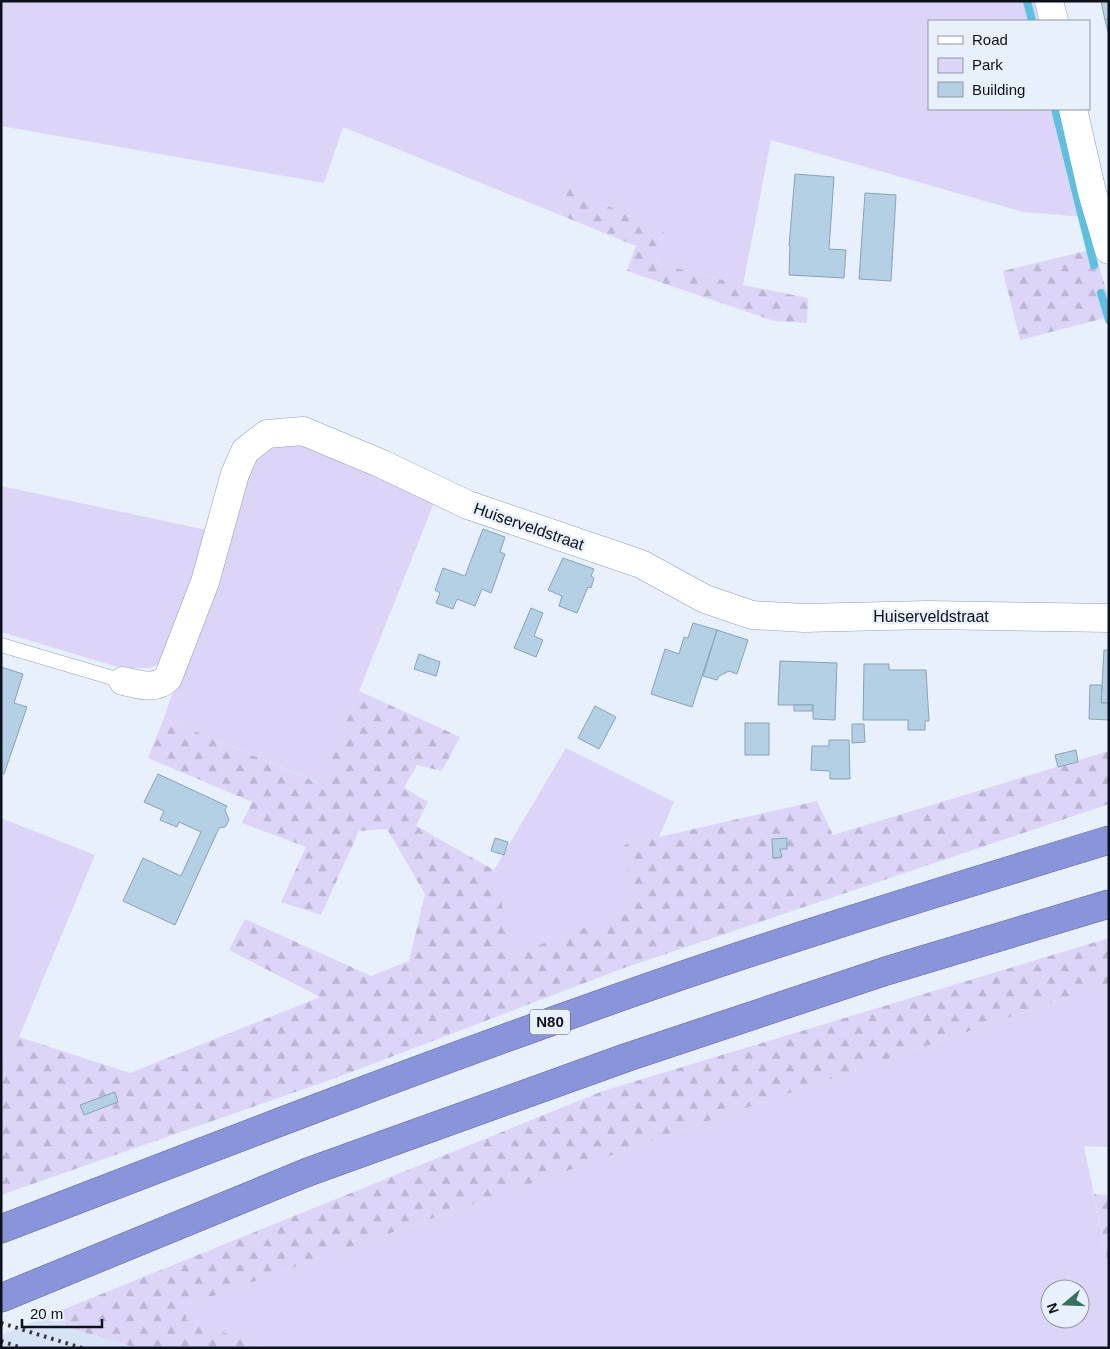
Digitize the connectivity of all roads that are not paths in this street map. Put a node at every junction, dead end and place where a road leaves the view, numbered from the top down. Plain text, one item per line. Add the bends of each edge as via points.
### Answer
1 (1049, 1) edge
2 (1054, 20) edge
3 (1074, 110) edge
4 (1109, 250) edge
5 (1109, 618) edge
6 (1, 644) edge
7 (123, 682) joint
8 (1109, 840) edge
9 (1109, 904) edge
10 (1, 1230) edge
11 (1, 1298) edge

1 - 2 street
3 - 4 street via 1092,192
5 - 7 street, Huiserveldstraat via 752,616 705,598 641,564 468,505 303,430 267,434 246,451 235,474 205,582 168,678 162,684 150,686
6 - 7 lane
8 - 10 highway, N80 via 866,914 583,1010 294,1116
9 - 11 highway via 886,971 628,1057 308,1172

